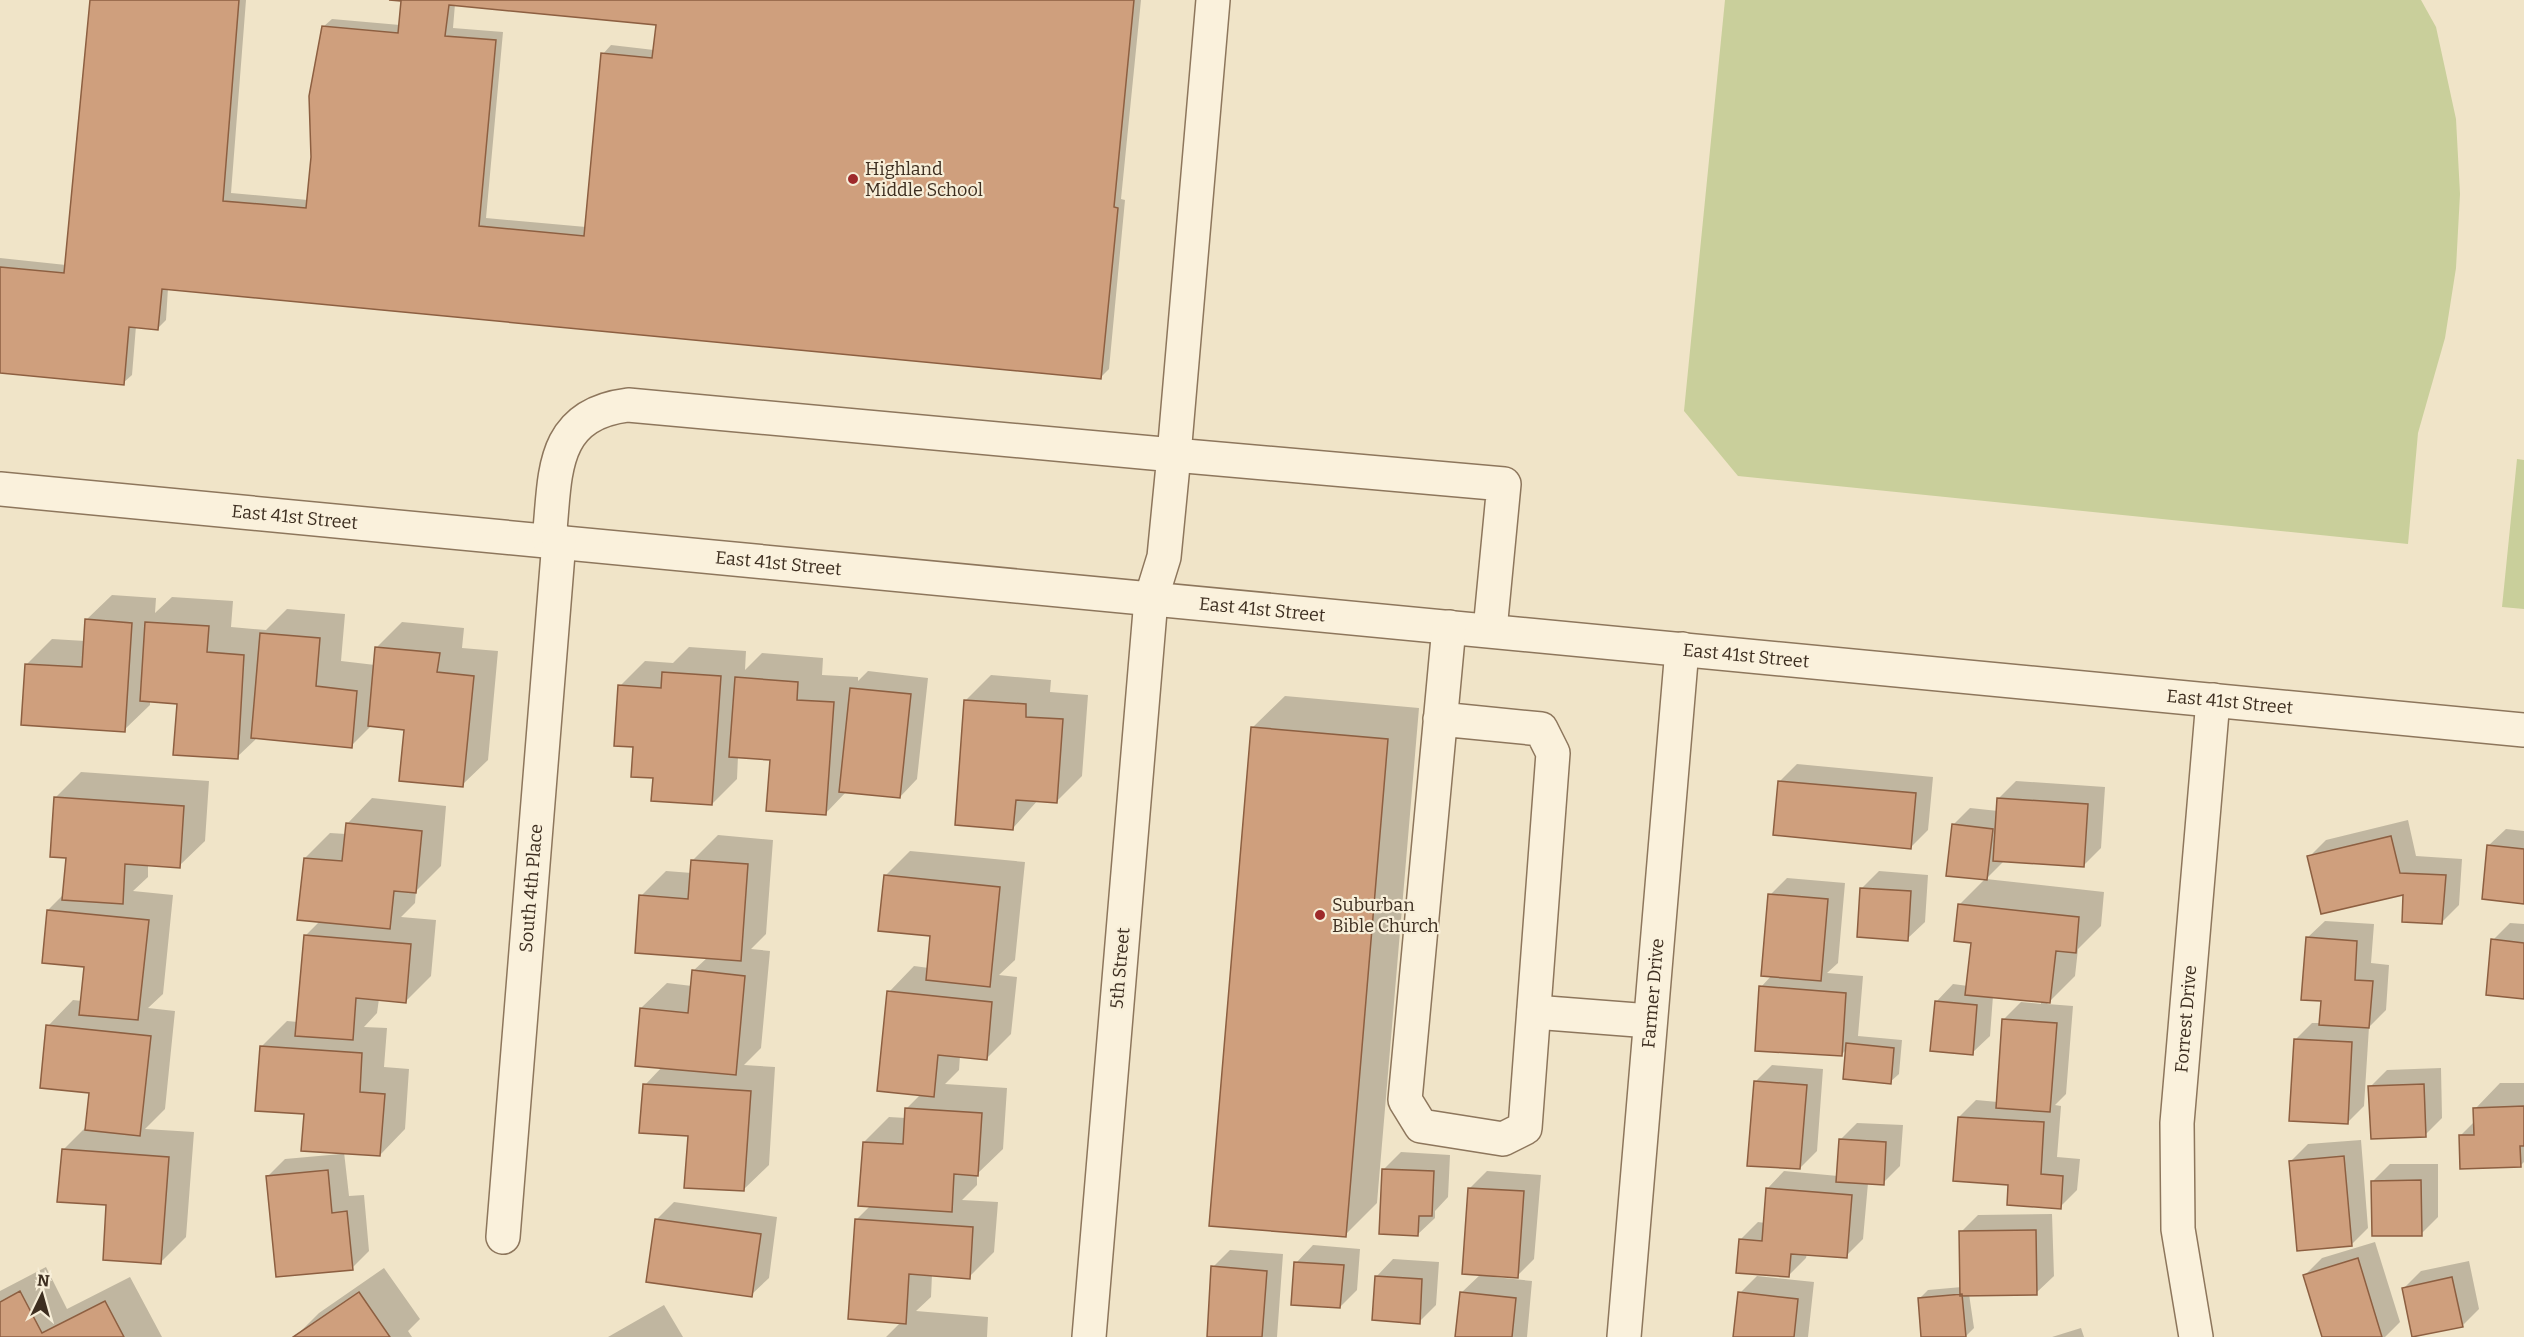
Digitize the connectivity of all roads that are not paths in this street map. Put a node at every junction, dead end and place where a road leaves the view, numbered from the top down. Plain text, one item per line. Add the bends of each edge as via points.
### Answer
1 (1213, 0) edge
2 (1174, 455) junction
3 (0, 489) edge
4 (554, 540) junction
5 (1151, 599) junction
6 (1449, 627) junction
7 (1490, 630) junction
8 (1682, 649) junction
9 (2213, 700) junction
10 (1440, 719) junction
11 (2524, 730) edge
12 (1534, 1012) junction
13 (1650, 1021) junction
14 (503, 1237) dead end
15 (1089, 1337) edge
16 (1624, 1337) edge
17 (2196, 1337) edge

1 - 2 street, 5th Street
2 - 4 street, South 4th Place via 618,406 572,430 560,450
2 - 5 street, 5th Street via 1164,557
2 - 7 street, South 4th Place via 1504,484
3 - 4 street, East 41st Street
4 - 5 street, East 41st Street
4 - 14 street, South 4th Place
5 - 6 street, East 41st Street
5 - 15 street, 5th Street
6 - 7 street, East 41st Street
6 - 10 street
7 - 8 street, East 41st Street
8 - 9 street, East 41st Street
8 - 13 street, Farmer Drive
9 - 11 street, East 41st Street
9 - 17 street, Forrest Drive via 2177,1123 2178,1229
10 - 12 street via 1541,729 1553,753
10 - 12 street via 1405,1100 1421,1126 1503,1139 1525,1128
12 - 13 street
13 - 16 street, Farmer Drive

